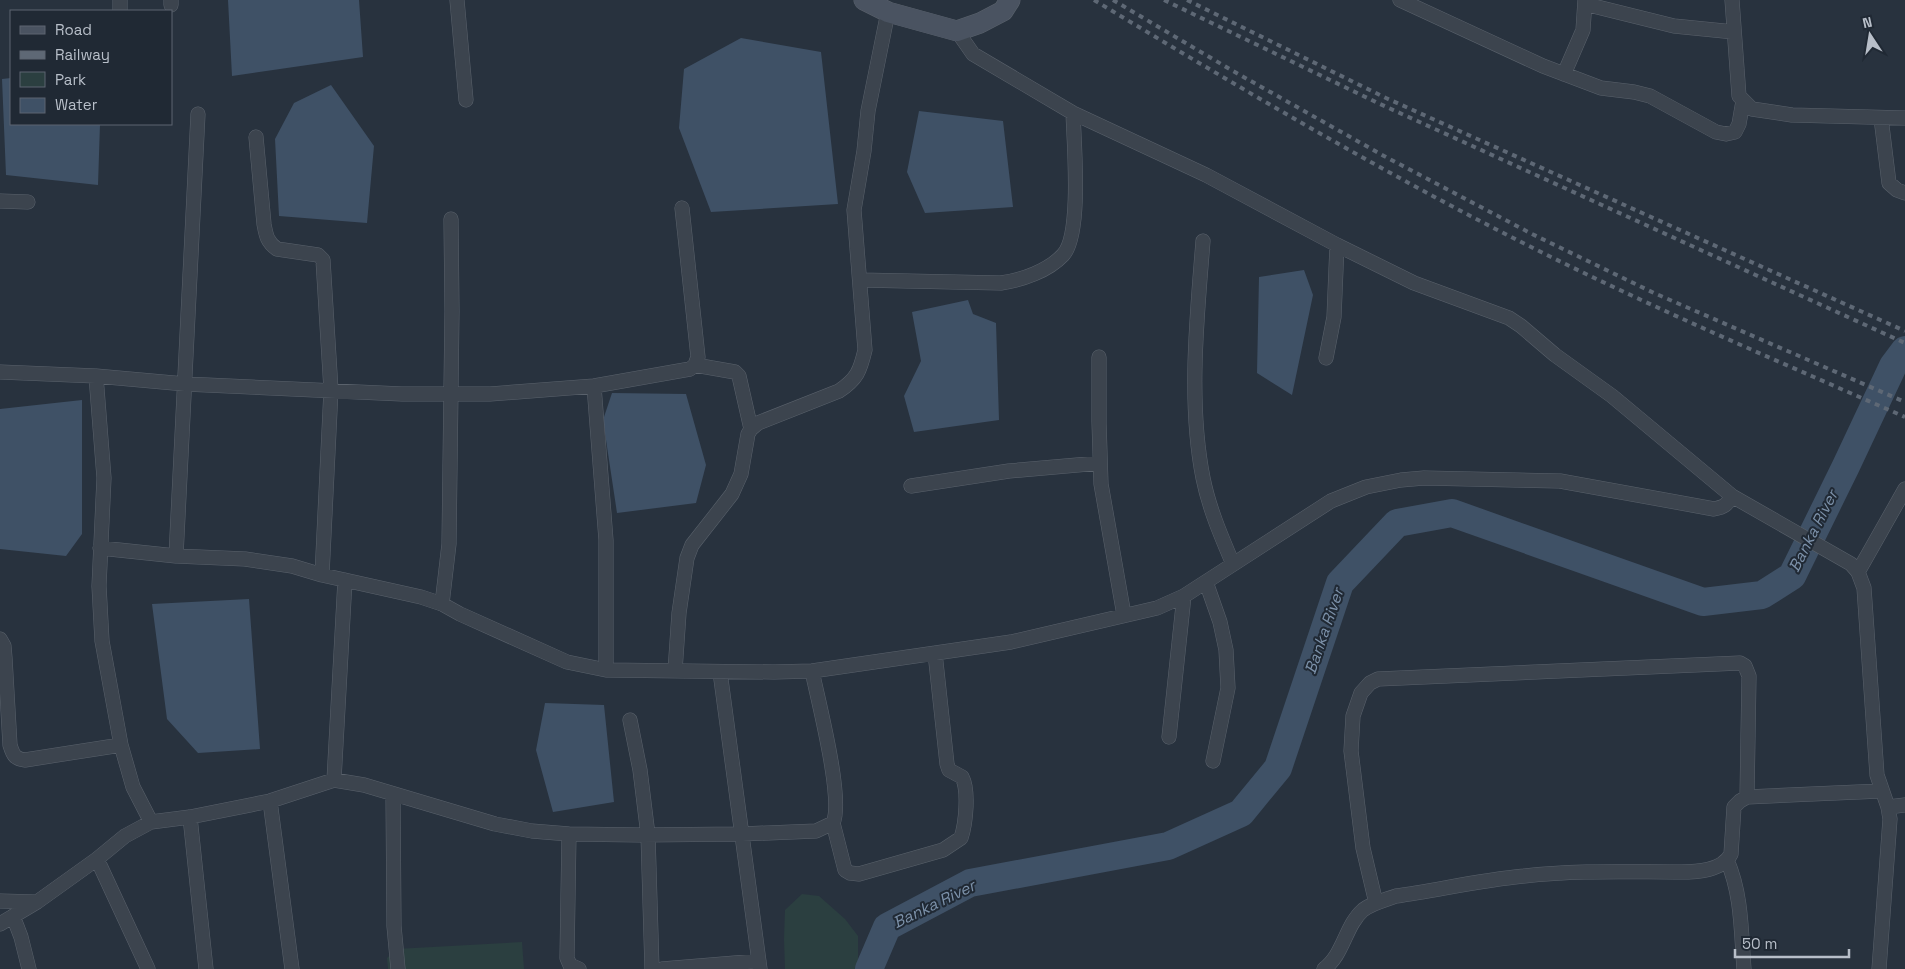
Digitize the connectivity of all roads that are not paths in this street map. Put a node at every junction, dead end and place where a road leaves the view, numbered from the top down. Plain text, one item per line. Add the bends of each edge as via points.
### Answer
1 (457, 0) edge
2 (864, 0) edge
3 (1010, 0) edge
4 (1400, 0) edge
5 (1732, 0) edge
6 (1585, 2) edge
7 (888, 12) junction
8 (958, 31) junction
9 (1734, 32) junction
10 (1564, 74) junction
11 (466, 100) dead end
12 (1743, 101) junction
13 (1073, 113) junction
14 (198, 114) dead end
15 (1881, 118) junction
16 (1905, 118) edge
17 (256, 137) dead end
18 (1905, 193) edge
19 (0, 201) edge
20 (28, 202) dead end
21 (682, 208) dead end
22 (451, 219) dead end
23 (1202, 240) dead end
24 (1337, 245) junction
25 (860, 280) junction
26 (1099, 358) dead end
27 (1326, 358) dead end
28 (695, 365) junction
29 (0, 372) edge
30 (96, 376) junction
31 (184, 384) junction
32 (594, 386) junction
33 (331, 390) junction
34 (451, 394) junction
35 (751, 429) junction
36 (1100, 463) junction
37 (911, 486) dead end
38 (1905, 489) edge
39 (1732, 496) junction
40 (100, 548) junction
41 (176, 556) junction
42 (1233, 564) junction
43 (1855, 568) junction
44 (322, 575) junction
45 (344, 580) junction
46 (1206, 582) junction
47 (1184, 596) junction
48 (442, 604) junction
49 (1124, 615) junction
50 (0, 639) edge
51 (935, 653) junction
52 (606, 670) junction
53 (675, 671) junction
54 (812, 671) junction
55 (720, 672) junction
56 (630, 720) dead end
57 (1169, 737) dead end
58 (121, 745) junction
59 (1213, 761) dead end
60 (334, 780) junction
61 (1881, 791) junction
62 (392, 794) junction
63 (1748, 797) junction
64 (270, 801) junction
65 (1905, 805) edge
66 (1888, 807) junction
67 (190, 817) junction
68 (151, 822) junction
69 (833, 823) junction
70 (569, 834) junction
71 (742, 834) junction
72 (648, 835) junction
73 (97, 859) junction
74 (1727, 860) junction
75 (0, 901) edge
76 (36, 902) junction
77 (1376, 903) junction
78 (13, 916) junction
79 (0, 924) edge
80 (759, 965) edge
81 (29, 969) edge
82 (148, 969) edge
83 (206, 969) edge
84 (292, 969) edge
85 (398, 969) edge
86 (579, 969) edge
87 (652, 969) edge
88 (662, 969) edge
89 (1324, 969) edge
90 (1744, 969) edge
91 (1879, 969) edge

1 - 11 street
2 - 7 street
3 - 8 street via 1003,11
4 - 10 street
5 - 9 street
6 - 9 street via 1674,26
6 - 10 street via 1583,30
7 - 8 street
7 - 25 street via 868,111 854,210
8 - 13 street via 974,54
9 - 12 street via 1738,90
10 - 12 street via 1601,88 1650,96 1716,132 1726,134 1735,132
12 - 15 street via 1752,108 1792,115
13 - 24 street via 1214,179
13 - 25 street via 1075,220 1063,255 1018,281
14 - 31 street
15 - 16 street
15 - 18 street via 1890,183
17 - 33 street via 267,238 277,249 318,255 323,260
19 - 20 street
21 - 28 street via 698,357
22 - 34 street
23 - 42 street via 1196,326 1198,440 1212,514
24 - 27 street via 1334,317
24 - 39 street via 1414,283 1509,318 1612,396
25 - 35 street via 865,350 859,372 839,392 758,423
26 - 36 street
28 - 32 street via 690,369
28 - 35 street via 735,372 739,376
29 - 30 street
30 - 31 street
30 - 40 street via 104,478
31 - 33 street
31 - 41 street
32 - 34 street
32 - 52 street via 606,540
33 - 34 street
33 - 44 street
34 - 48 street via 449,544
35 - 53 street via 741,474 732,494 692,545 687,558
36 - 37 street via 1009,471
36 - 49 street
38 - 43 street
39 - 42 street via 1726,505 1714,509 1560,481 1401,480 1366,487 1331,501
39 - 43 street
40 - 41 street
40 - 58 street via 102,642
41 - 44 street via 245,559 292,566
42 - 46 street
43 - 61 street via 1864,588 1875,756
44 - 45 street
45 - 48 street
45 - 60 street
46 - 47 street
46 - 59 street via 1226,650 1228,688
47 - 49 street via 1156,608
47 - 57 street
48 - 52 street via 567,662
49 - 51 street via 1011,642
50 - 58 street via 4,646 13,755 25,760
51 - 54 street
51 - 69 street via 947,764 949,770 962,777 965,785 961,838 943,850 859,874 850,873 845,870
52 - 53 street
53 - 55 street
54 - 55 street
54 - 69 street via 832,769 836,808
55 - 71 street
56 - 72 street
58 - 68 street via 133,787
60 - 62 street
60 - 64 street
61 - 63 street
61 - 66 street
62 - 70 street via 495,824
62 - 85 street via 394,926
63 - 74 street via 1734,808 1731,854
63 - 77 street via 1749,676 1740,663 1378,679 1370,682 1360,693 1353,716 1352,751 1363,848
64 - 67 street
64 - 84 street
65 - 66 street
66 - 91 street
67 - 68 street
67 - 83 street
68 - 73 street via 124,836
69 - 71 street via 816,831
70 - 72 street
70 - 86 street via 567,958 570,965
71 - 72 street
71 - 80 street
72 - 87 street
73 - 76 street
73 - 82 street
74 - 77 street via 1705,870 1686,872 1523,876 1396,896
74 - 90 street via 1736,879 1740,901
75 - 76 street
76 - 78 street
77 - 89 street via 1363,910 1351,926 1338,955
78 - 79 street
78 - 81 street
80 - 88 street

